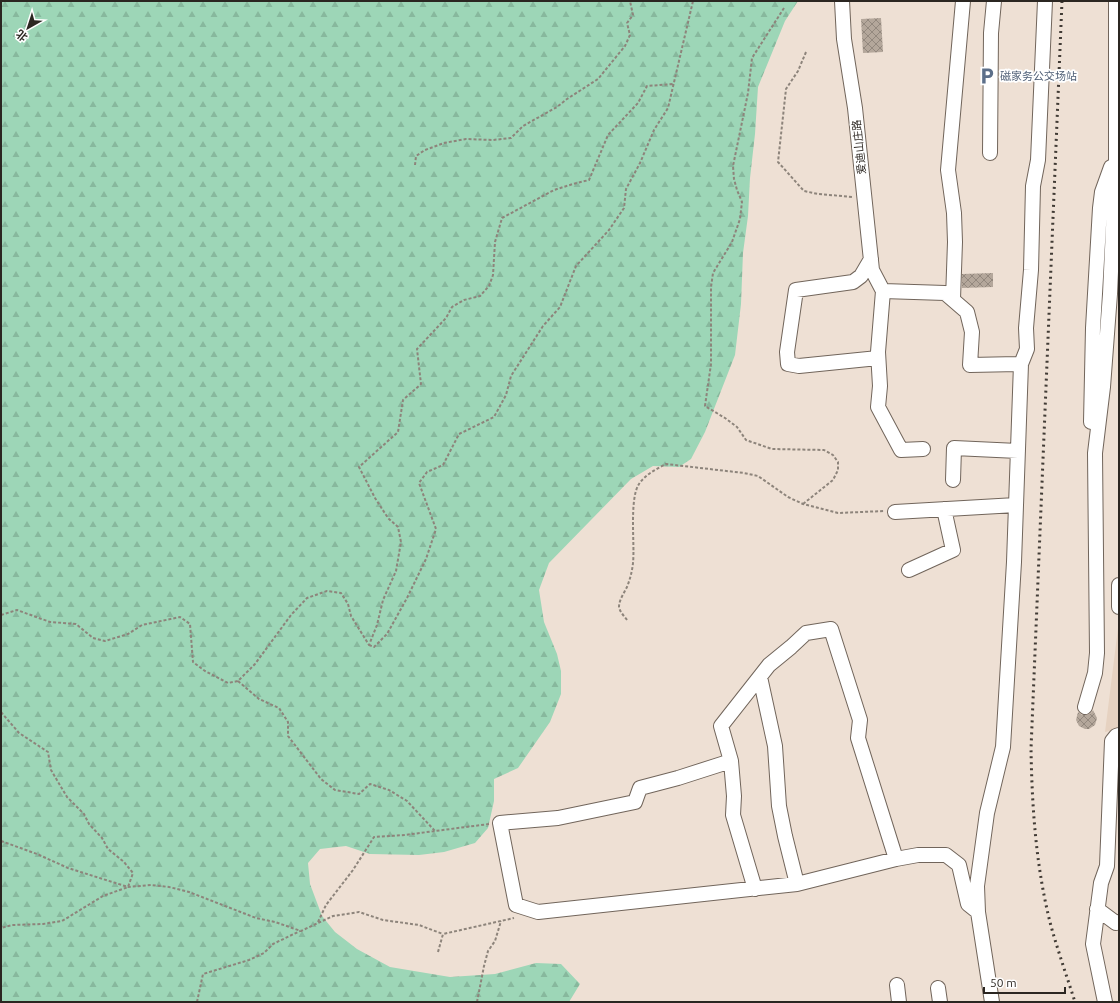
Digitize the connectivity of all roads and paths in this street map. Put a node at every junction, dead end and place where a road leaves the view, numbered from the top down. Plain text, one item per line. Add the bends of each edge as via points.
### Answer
1 (630, 1) edge
2 (693, 1) edge
3 (842, 1) edge
4 (964, 1) edge
5 (994, 1) edge
6 (1045, 1) edge
7 (1116, 1) edge
8 (784, 8) dead end
9 (806, 52) dead end
10 (673, 84) junction
11 (990, 153) dead end
12 (415, 165) dead end
13 (864, 198) junction
14 (871, 259) junction
15 (883, 291) junction
16 (953, 299) junction
17 (878, 358) junction
18 (1021, 364) junction
19 (923, 449) dead end
20 (1018, 451) junction
21 (953, 480) dead end
22 (803, 504) junction
23 (1016, 505) junction
24 (944, 509) junction
25 (895, 512) joint
26 (909, 570) dead end
27 (1119, 585) edge
28 (1119, 606) edge
29 (1, 615) edge
30 (627, 620) dead end
31 (369, 645) junction
32 (760, 677) junction
33 (238, 681) junction
34 (1085, 707) dead end
35 (1, 712) edge
36 (1119, 736) edge
37 (731, 761) junction
38 (500, 823) junction
39 (434, 831) junction
40 (1, 841) edge
41 (896, 859) junction
42 (796, 884) junction
43 (128, 887) junction
44 (755, 889) junction
45 (1097, 909) junction
46 (978, 912) junction
47 (516, 918) dead end
48 (501, 921) junction
49 (1119, 922) edge
50 (318, 923) junction
51 (1, 928) edge
52 (301, 931) junction
53 (443, 934) junction
54 (438, 952) dead end
55 (897, 985) dead end
56 (197, 1002) edge
57 (477, 1002) edge
58 (899, 1002) edge
59 (992, 1002) edge
60 (1105, 1002) edge

1 - 12 path via 633,16 627,23 630,35 625,46 598,79 557,108 523,126 511,138 466,139 444,143 416,156
2 - 10 path
3 - 13 street, 爱迪山庄路 via 844,39 855,108
4 - 16 street via 948,170 954,214
5 - 11 street via 991,33
6 - 18 street via 1038,160 1033,186 1027,348
7 - 34 street via 1116,154 1110,302 1095,453 1097,653 1095,673
8 - 22 path via 752,58 748,93 733,166 734,180 742,202 740,219 732,242 713,273 711,287 711,364 705,406 737,427 746,440 772,449 824,450 833,455 838,462 838,470 833,480
9 - 13 path via 786,89 778,162 804,191
10 - 31 path via 668,108 654,130 626,189 624,208 609,230 576,266 560,307 543,326 511,376 506,395 494,417 459,434 443,465 426,472 419,483 436,529 426,560 387,634 374,647
10 - 31 path via 647,86 638,103 608,135 589,180 554,190 502,218 495,242 493,275 489,286 480,296 464,300 452,307 446,318 417,349 421,384 403,400 398,432 359,467 388,518 398,527 401,542 396,571 383,600
13 - 14 street, 爱迪山庄路
14 - 15 street, 爱迪山庄路 via 872,270
14 - 17 street via 861,276 853,282 796,290 787,352 788,364 799,366
15 - 16 street via 945,293
15 - 17 street
16 - 18 street via 967,312 972,332 970,365
17 - 19 street via 878,407 901,450
18 - 20 street
20 - 21 street via 954,448
20 - 23 street
22 - 25 path via 838,513 879,510
22 - 30 path via 758,476 666,464 654,470 639,484 635,496 632,573 619,608
23 - 24 street
23 - 46 street via 1003,747 987,813 977,886
24 - 25 street
24 - 26 street via 953,550
27 - 28 street
29 - 33 path via 17,610 50,622 76,624 93,638 105,641 128,634 142,625 180,617 190,624 193,662 228,683
31 - 33 path via 351,616 348,604 341,593 327,590 307,598 291,615 255,664
32 - 37 street via 721,726
32 - 41 street via 769,665 806,633 831,629 860,720 858,738
32 - 42 street via 775,746 779,806
33 - 39 path via 259,698 279,708 288,722 288,736 321,779 335,790 359,794 370,784 389,790 407,801
35 - 43 path via 19,733 48,752 51,770 67,797 84,814 108,849 133,873
36 - 45 street via 1112,741 1107,866 1101,882
37 - 38 street via 640,788 635,802 558,818
37 - 44 street via 733,815
38 - 39 path
38 - 44 street via 516,906 538,912
39 - 50 path via 405,836 374,837 326,905
40 - 43 path via 68,868
41 - 42 street
41 - 46 street via 918,855 946,855 959,865 968,904
42 - 44 street
43 - 51 path via 103,896 62,921
43 - 52 path via 151,885 189,892 256,918
45 - 49 street via 1116,923
45 - 60 street via 1093,944
46 - 59 street
47 - 48 path
48 - 53 path
48 - 57 path via 495,941 488,951
50 - 52 path
50 - 53 path via 333,916 359,912 383,920 419,925
52 - 56 path via 273,944 264,953 249,960 203,974
53 - 54 path
55 - 58 street

